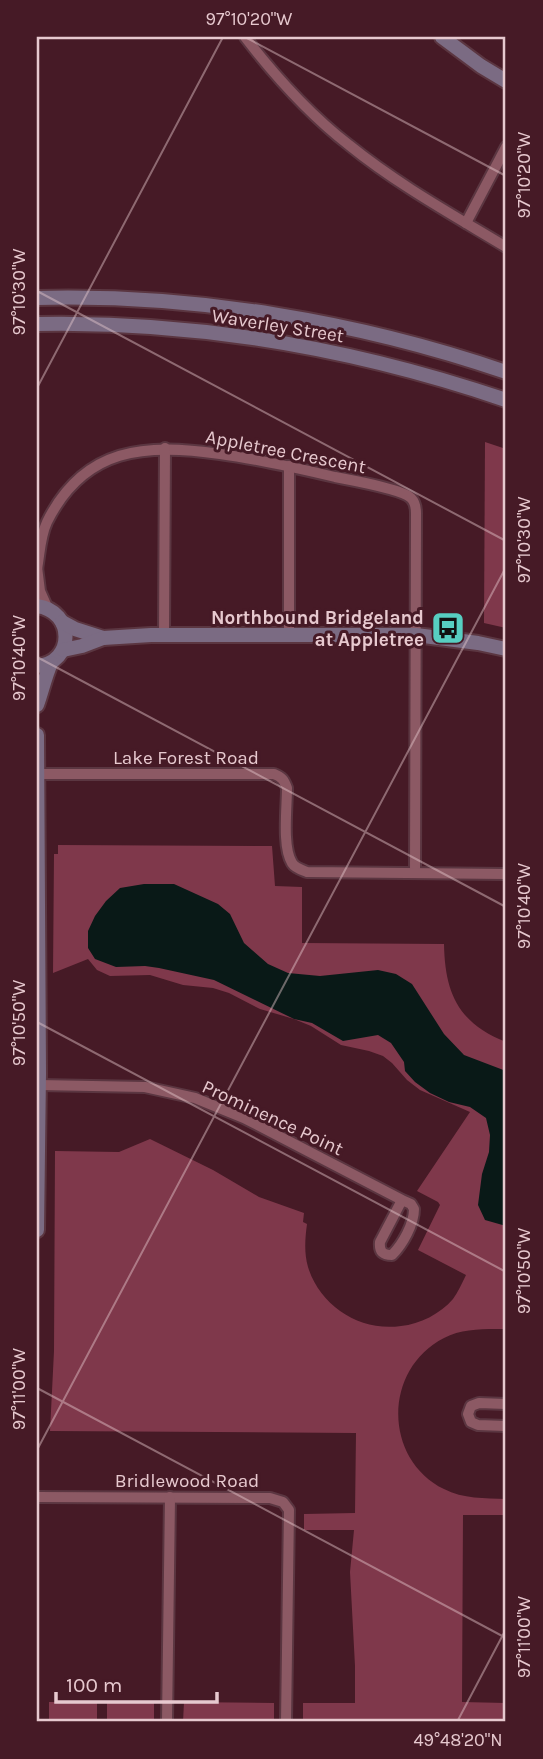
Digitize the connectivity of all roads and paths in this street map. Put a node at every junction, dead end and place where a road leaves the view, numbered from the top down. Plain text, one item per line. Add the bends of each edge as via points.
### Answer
1 (245, 37) edge
2 (442, 37) edge
3 (506, 80) edge
4 (506, 146) edge
5 (466, 223) junction
6 (506, 247) edge
7 (37, 298) edge
8 (37, 324) edge
9 (506, 372) edge
10 (506, 400) edge
11 (165, 448) junction
12 (289, 466) junction
13 (37, 568) edge
14 (42, 608) edge
15 (62, 622) junction
16 (164, 635) junction
17 (416, 635) junction
18 (289, 636) junction
19 (103, 638) junction
20 (506, 649) edge
21 (63, 650) junction
22 (44, 665) edge
23 (37, 705) edge
24 (37, 735) edge
25 (37, 774) edge
26 (415, 873) junction
27 (506, 874) edge
28 (39, 1086) junction
29 (402, 1200) junction
30 (37, 1230) edge
31 (506, 1404) edge
32 (506, 1426) edge
33 (37, 1497) edge
34 (170, 1497) junction
35 (167, 1722) edge
36 (286, 1722) edge

1 - 5 street via 333,132 382,170
2 - 3 street
4 - 5 street
5 - 6 street
7 - 9 street, Waverley Street via 124,299 278,316 417,345
8 - 10 street, Waverley Street via 166,329 270,341 386,364
11 - 12 street, Appletree Crescent
11 - 13 street, Appletree Crescent via 116,457 81,477 46,523
11 - 16 street
12 - 17 street, Appletree Crescent via 396,492 414,501
12 - 18 street
13 - 14 street, Appletree Crescent
14 - 15 street
15 - 19 street
15 - 21 street
16 - 18 street
16 - 19 street
17 - 18 street
17 - 20 street
17 - 26 street
19 - 21 street
21 - 22 street
22 - 23 street
24 - 25 street
25 - 26 street, Lake Forest Road via 274,774 287,788 288,849 293,864 301,870
25 - 28 street
26 - 27 street, Lake Forest Road
28 - 29 street, Prominence Point via 145,1087 195,1098 244,1118
28 - 30 street
29 - 29 street via 411,1205 414,1215 398,1250 386,1255 380,1242
31 - 32 street via 479,1403 471,1406 468,1414 478,1425
33 - 34 street, Bridlewood Road
34 - 35 street
34 - 36 street, Bridlewood Road via 270,1498 283,1502 289,1510

